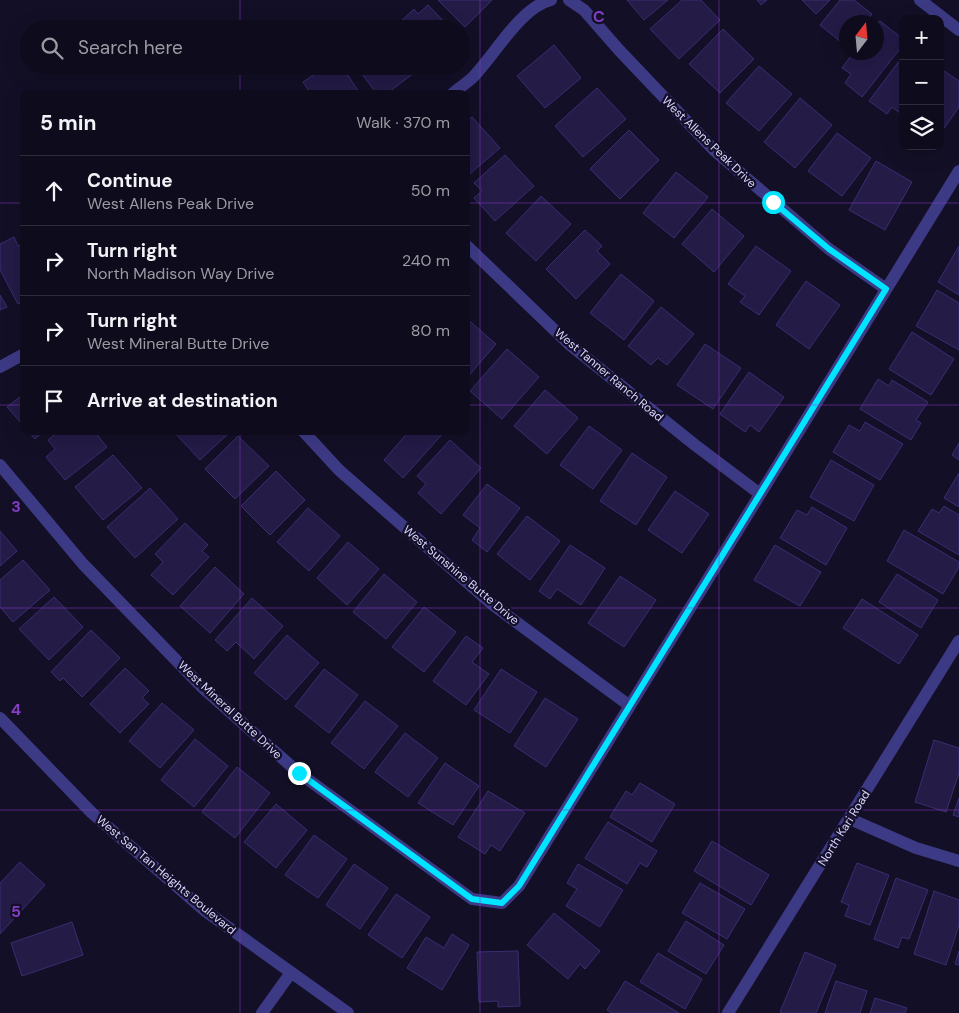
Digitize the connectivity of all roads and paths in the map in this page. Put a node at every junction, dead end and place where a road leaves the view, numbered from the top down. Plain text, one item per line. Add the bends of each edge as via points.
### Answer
1 (551, 0) edge
2 (569, 0) edge
3 (920, 0) edge
4 (959, 30) edge
5 (457, 90) edge
6 (959, 171) edge
7 (470, 249) edge
8 (886, 289) junction
9 (20, 356) edge
10 (0, 367) edge
11 (307, 435) edge
12 (0, 465) edge
13 (760, 494) junction
14 (959, 641) edge
15 (630, 706) junction
16 (0, 718) edge
17 (850, 819) junction
18 (959, 861) edge
19 (290, 974) junction
20 (262, 1013) edge
21 (348, 1013) edge
22 (728, 1013) edge

1 - 5 street via 541,3 511,31
2 - 8 street, West Allens Peak Drive via 584,10 715,151 829,249
3 - 4 street
6 - 8 street
7 - 13 street, West Tanner Ranch Road via 569,344
8 - 13 street
9 - 10 street
11 - 15 street, West Sunshine Butte Drive via 339,470 493,605
12 - 15 street, West Mineral Butte Drive via 84,564 203,688 299,773 472,899 502,903 519,886
13 - 15 street
14 - 17 street, North Kari Road
16 - 19 street, West San Tan Heights Boulevard via 92,813 204,910
17 - 18 street via 916,848
17 - 22 street, North Kari Road
19 - 20 street
19 - 21 street, West San Tan Heights Boulevard

